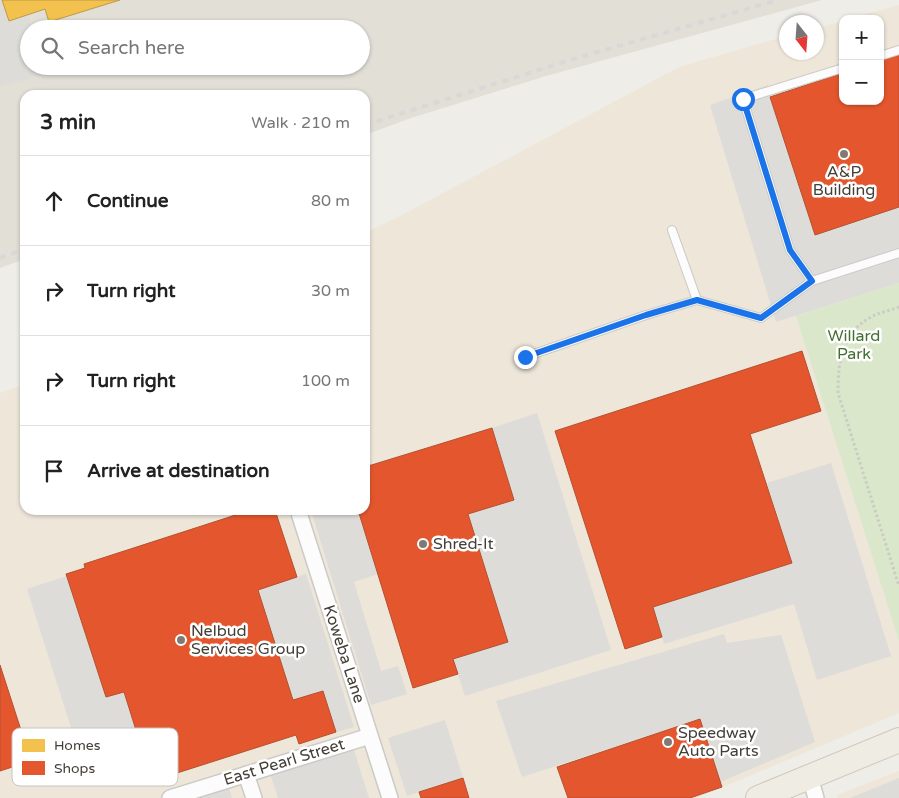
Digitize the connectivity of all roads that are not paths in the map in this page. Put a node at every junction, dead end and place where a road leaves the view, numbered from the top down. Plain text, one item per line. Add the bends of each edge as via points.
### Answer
1 (899, 50) edge
2 (884, 55) edge
3 (839, 69) edge
4 (672, 230) dead end
5 (899, 253) edge
6 (812, 281) junction
7 (697, 300) junction
8 (525, 357) dead end
9 (300, 515) edge
10 (370, 736) junction
11 (899, 740) edge
12 (246, 774) junction
13 (813, 787) edge
14 (170, 798) edge
15 (254, 798) edge
16 (390, 798) edge
17 (758, 798) edge

1 - 2 lane
3 - 6 lane via 743,99 790,250
4 - 7 lane
5 - 6 lane
6 - 7 lane via 761,318
7 - 8 lane
9 - 10 street, Koweba Lane
10 - 12 street, East Pearl Street
10 - 16 street, Koweba Lane
11 - 13 main road
12 - 14 street, East Pearl Street
12 - 15 street
13 - 17 main road

